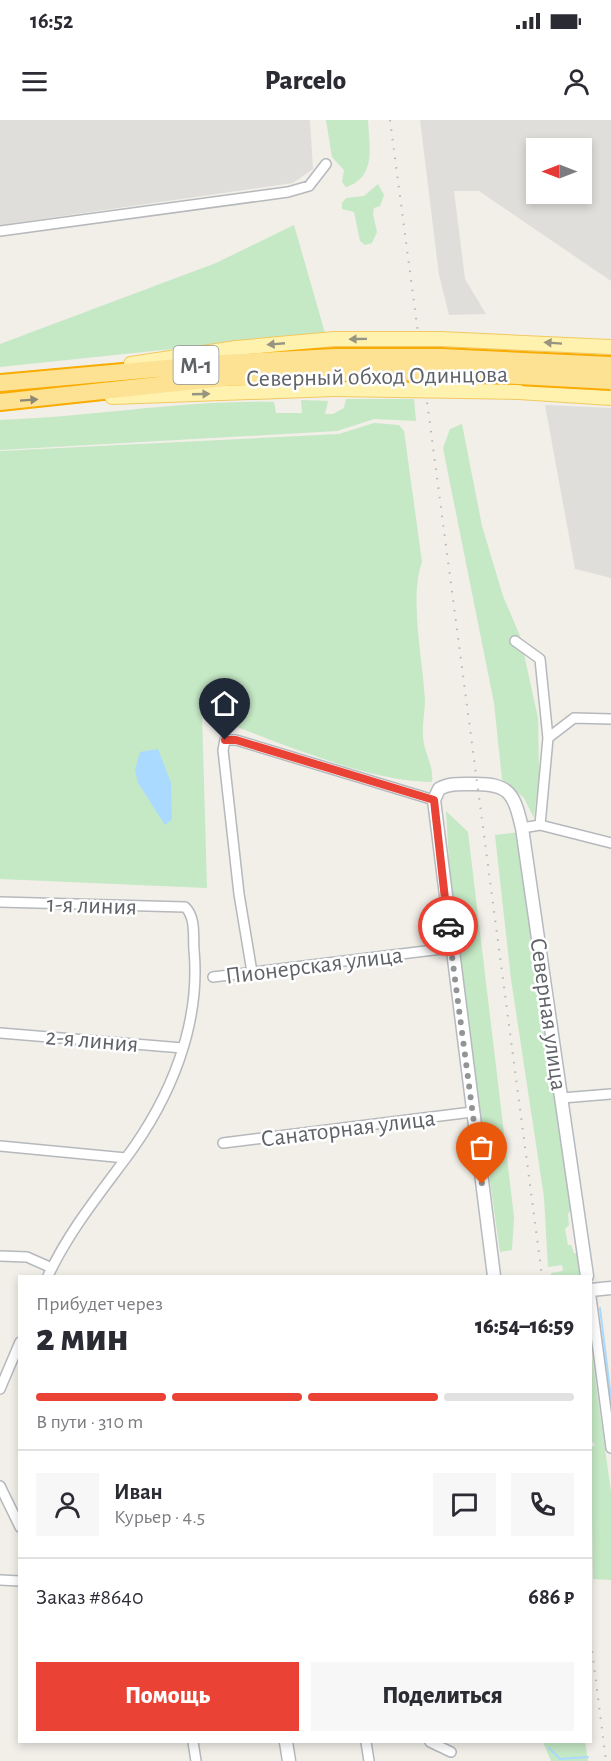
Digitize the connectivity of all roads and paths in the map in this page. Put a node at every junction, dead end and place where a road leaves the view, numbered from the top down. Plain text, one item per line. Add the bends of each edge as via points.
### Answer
1 (326, 164) dead end
2 (0, 231) edge
3 (611, 347) edge
4 (611, 365) edge
5 (334, 373) junction
6 (57, 378) junction
7 (611, 381) edge
8 (0, 383) edge
9 (611, 398) edge
10 (0, 402) edge
11 (515, 641) dead end
12 (611, 719) edge
13 (548, 738) junction
14 (434, 800) junction
15 (540, 825) junction
16 (522, 828) junction
17 (611, 843) edge
18 (0, 902) edge
19 (450, 948) junction
20 (252, 972) junction
21 (213, 977) dead end
22 (0, 1033) edge
23 (183, 1048) junction
24 (611, 1094) edge
25 (561, 1098) junction
26 (472, 1112) junction
27 (223, 1143) dead end
28 (0, 1146) edge
29 (126, 1158) junction
30 (0, 1256) edge
31 (50, 1272) edge
32 (494, 1275) edge
33 (587, 1275) edge
34 (611, 1288) edge
35 (592, 1290) edge
36 (592, 1304) edge
37 (18, 1347) edge
38 (0, 1389) edge
39 (610, 1434) edge
40 (611, 1448) edge
41 (0, 1486) edge
42 (16, 1511) edge
43 (0, 1580) edge
44 (18, 1581) edge
45 (193, 1743) edge
46 (286, 1743) edge
47 (366, 1743) edge
48 (431, 1743) edge
49 (451, 1752) dead end
50 (196, 1761) edge
51 (289, 1761) edge
52 (369, 1761) edge

1 - 2 street via 309,186 288,192
3 -> 6 main road, bridge via 441,339 334,339 203,352
4 - 5 highway, Северный обход Одинцова / М-1, bridge via 453,357
5 - 6 highway, Северный обход Одинцова / М-1 via 222,363
5 - 7 highway, Северный обход Одинцова / М-1, bridge via 441,372
5 - 9 main road, bridge
10 -> 5 highway, Северный обход Одинцова / М-1 via 224,378
6 - 8 highway, Северный обход Одинцова / М-1
11 - 13 street via 540,659
12 - 13 street via 574,718
13 - 15 street
14 - 16 street, Северная улица via 443,786 492,783 516,801
14 - 19 street
14 - 20 street via 236,740 225,740 239,894
15 - 16 street
15 - 17 street
16 - 25 street, Северная улица
18 - 23 street, 1-я линия via 184,907 191,916 197,978
19 - 20 street, Пионерская улица
19 - 26 street
20 - 21 street, Пионерская улица
22 - 23 street, 2-я линия
23 - 29 street via 166,1093
24 - 25 street
25 - 33 street, Северная улица
26 - 27 street, Санаторная улица
26 - 32 street
28 - 29 street
29 - 31 street via 90,1204
30 - 31 street via 27,1257
34 - 35 street
36 - 39 street
37 - 38 street
39 - 40 street
41 - 42 street
43 - 44 street
45 - 50 street
46 - 51 street
47 - 52 street
48 - 49 street

